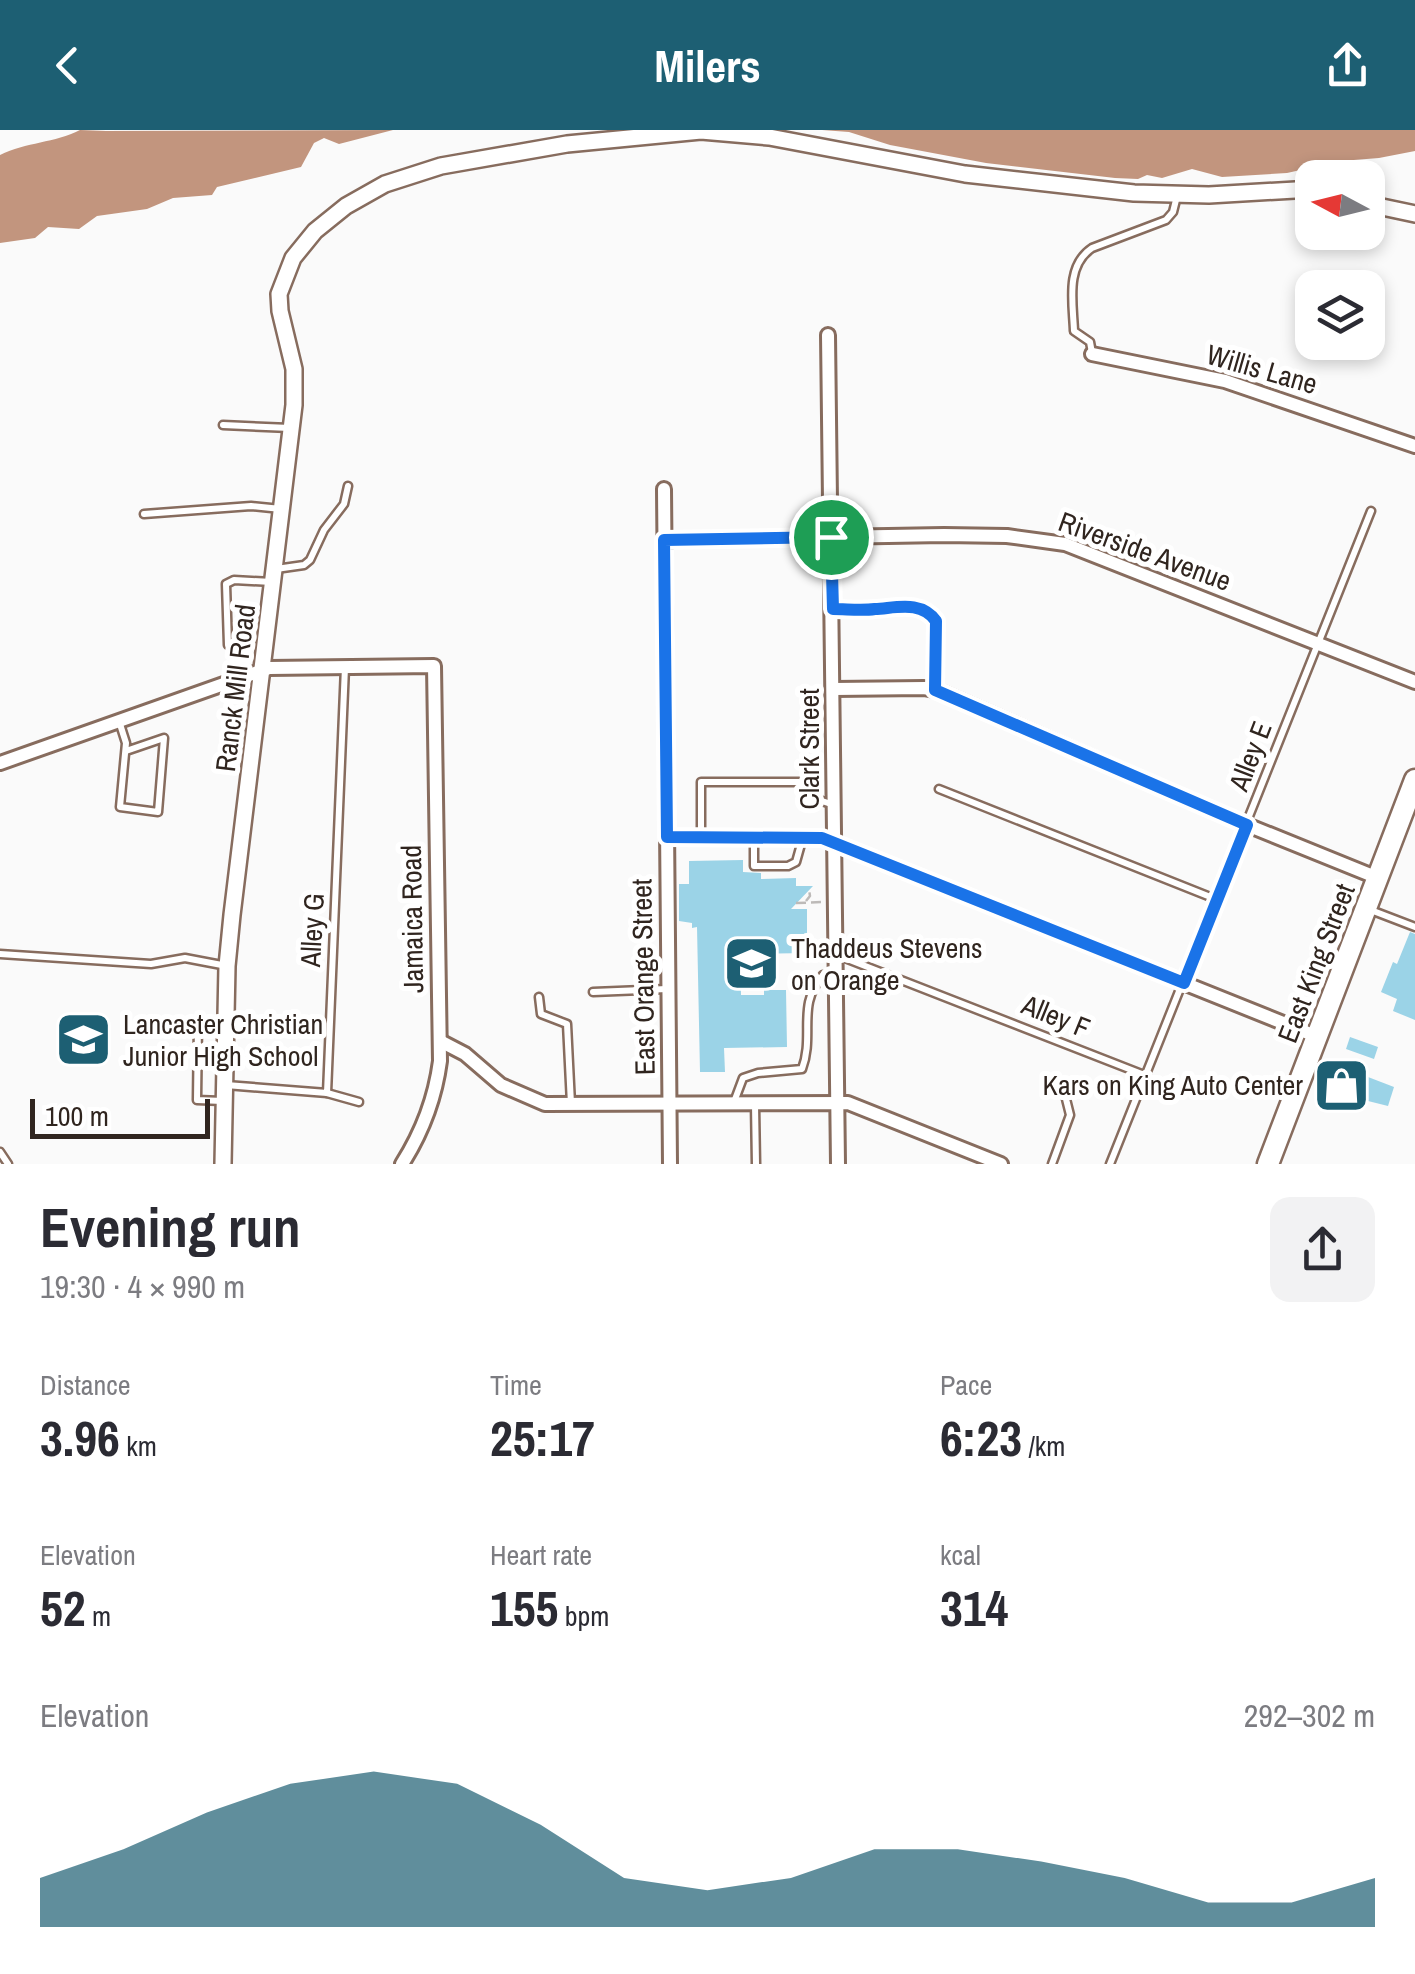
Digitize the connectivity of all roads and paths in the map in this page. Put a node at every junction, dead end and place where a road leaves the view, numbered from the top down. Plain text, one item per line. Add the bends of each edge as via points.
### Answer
1 (1295, 191) edge
2 (1178, 194) junction
3 (1385, 208) edge
4 (1415, 214) edge
5 (828, 335) dead end
6 (1092, 354) joint
7 (224, 425) dead end
8 (292, 428) junction
9 (1414, 442) edge
10 (348, 486) dead end
11 (664, 490) dead end
12 (282, 509) junction
13 (1372, 511) dead end
14 (144, 514) dead end
15 (831, 537) junction
16 (664, 540) junction
17 (274, 576) junction
18 (833, 609) junction
19 (1319, 643) junction
20 (228, 645) dead end
21 (345, 666) junction
22 (262, 670) junction
23 (1415, 682) edge
24 (834, 689) junction
25 (935, 690) junction
26 (118, 720) junction
27 (126, 751) junction
28 (0, 763) edge
29 (1415, 780) edge
30 (939, 790) dead end
31 (835, 806) junction
32 (1247, 825) junction
33 (667, 837) junction
34 (701, 837) junction
35 (754, 838) junction
36 (803, 838) junction
37 (835, 843) junction
38 (1378, 878) junction
39 (809, 889) dead end
40 (1218, 900) junction
41 (800, 902) junction
42 (818, 902) dead end
43 (1367, 908) junction
44 (799, 912) dead end
45 (1415, 927) edge
46 (0, 954) edge
47 (836, 954) junction
48 (227, 966) junction
49 (830, 974) junction
50 (1184, 983) junction
51 (667, 989) junction
52 (593, 992) dead end
53 (539, 997) dead end
54 (226, 1024) junction
55 (1318, 1037) junction
56 (440, 1040) junction
57 (1147, 1076) junction
58 (1063, 1087) dead end
59 (225, 1092) junction
60 (327, 1093) junction
61 (359, 1102) dead end
62 (837, 1103) junction
63 (734, 1104) junction
64 (755, 1104) junction
65 (669, 1105) junction
66 (571, 1106) junction
67 (0, 1152) edge
68 (8, 1164) edge
69 (223, 1164) edge
70 (402, 1164) edge
71 (670, 1164) edge
72 (756, 1164) edge
73 (838, 1164) edge
74 (1000, 1164) edge
75 (1052, 1164) edge
76 (1110, 1164) edge
77 (1268, 1164) edge

1 - 2 street
2 - 6 lane via 1166,220 1085,252 1072,286 1074,331 1092,345
2 - 8 street, Ranck Mill Road via 965,174 768,136 701,131 567,144 410,174 375,188 314,231 288,266 280,311 294,369
3 - 4 street
5 - 15 street, Clark Street
6 - 9 street, Willis Lane via 1224,381
7 - 8 lane
8 - 12 street, Ranck Mill Road
10 - 17 lane via 310,560
11 - 16 street, East Orange Street
12 - 14 lane
12 - 17 street, Ranck Mill Road
13 - 19 lane, Alley E
15 - 16 street, Riverside Avenue
15 - 18 street, Clark Street
15 - 19 street, Riverside Avenue via 1007,536 1065,544
16 - 33 street, East Orange Street
17 - 20 lane via 226,584
17 - 22 street, Ranck Mill Road
18 - 24 street, Clark Street
18 - 25 lane via 910,605 931,614
19 - 23 street, Riverside Avenue
19 - 32 lane, Alley E
21 - 22 street
21 - 56 street, Jamaica Road via 434,666
21 - 60 lane, Alley G
22 - 26 street
22 - 48 street, Ranck Mill Road
24 - 25 street
24 - 31 street, Clark Street
25 - 32 street
26 - 27 lane
26 - 28 street
27 - 27 lane via 120,807 158,812 164,738
29 - 38 main road, East King Street
30 - 40 lane
31 - 34 lane via 799,782 701,782
31 - 37 street, Clark Street
32 - 38 street
32 - 40 lane, Alley E
33 - 34 street
33 - 51 street, East Orange Street
34 - 35 street
35 - 36 street
35 - 36 lane via 754,866 796,862
36 - 37 street
37 - 47 street, Clark Street
37 - 50 street
38 - 43 main road, East King Street
39 - 41 path
40 - 50 lane, Alley E
41 - 42 path
41 - 44 path
43 - 45 lane
43 - 55 main road, East King Street
46 - 48 lane via 151,964 185,958
47 - 49 street, Clark Street
47 - 57 lane, Alley F
48 - 54 street, Ranck Mill Road
49 - 62 street, Clark Street
49 - 63 lane via 808,998 802,1069 743,1078
50 - 55 street
50 - 57 lane, Alley E
51 - 52 lane
51 - 65 street, East Orange Street
53 - 66 lane via 541,1014 567,1024
54 - 59 street, Ranck Mill Road
54 - 59 lane via 198,1023 197,1100
55 - 77 main road, East King Street
56 - 66 street via 518,1095
56 - 70 street, Jamaica Road via 432,1102
57 - 76 lane, Alley E
58 - 75 lane via 1070,1116
59 - 60 lane
59 - 69 street, Ranck Mill Road
60 - 61 lane
62 - 64 street
62 - 73 street, Clark Street
62 - 74 street
63 - 64 street
63 - 65 street
64 - 72 lane
65 - 66 street
65 - 71 street, East Orange Street
67 - 68 lane

